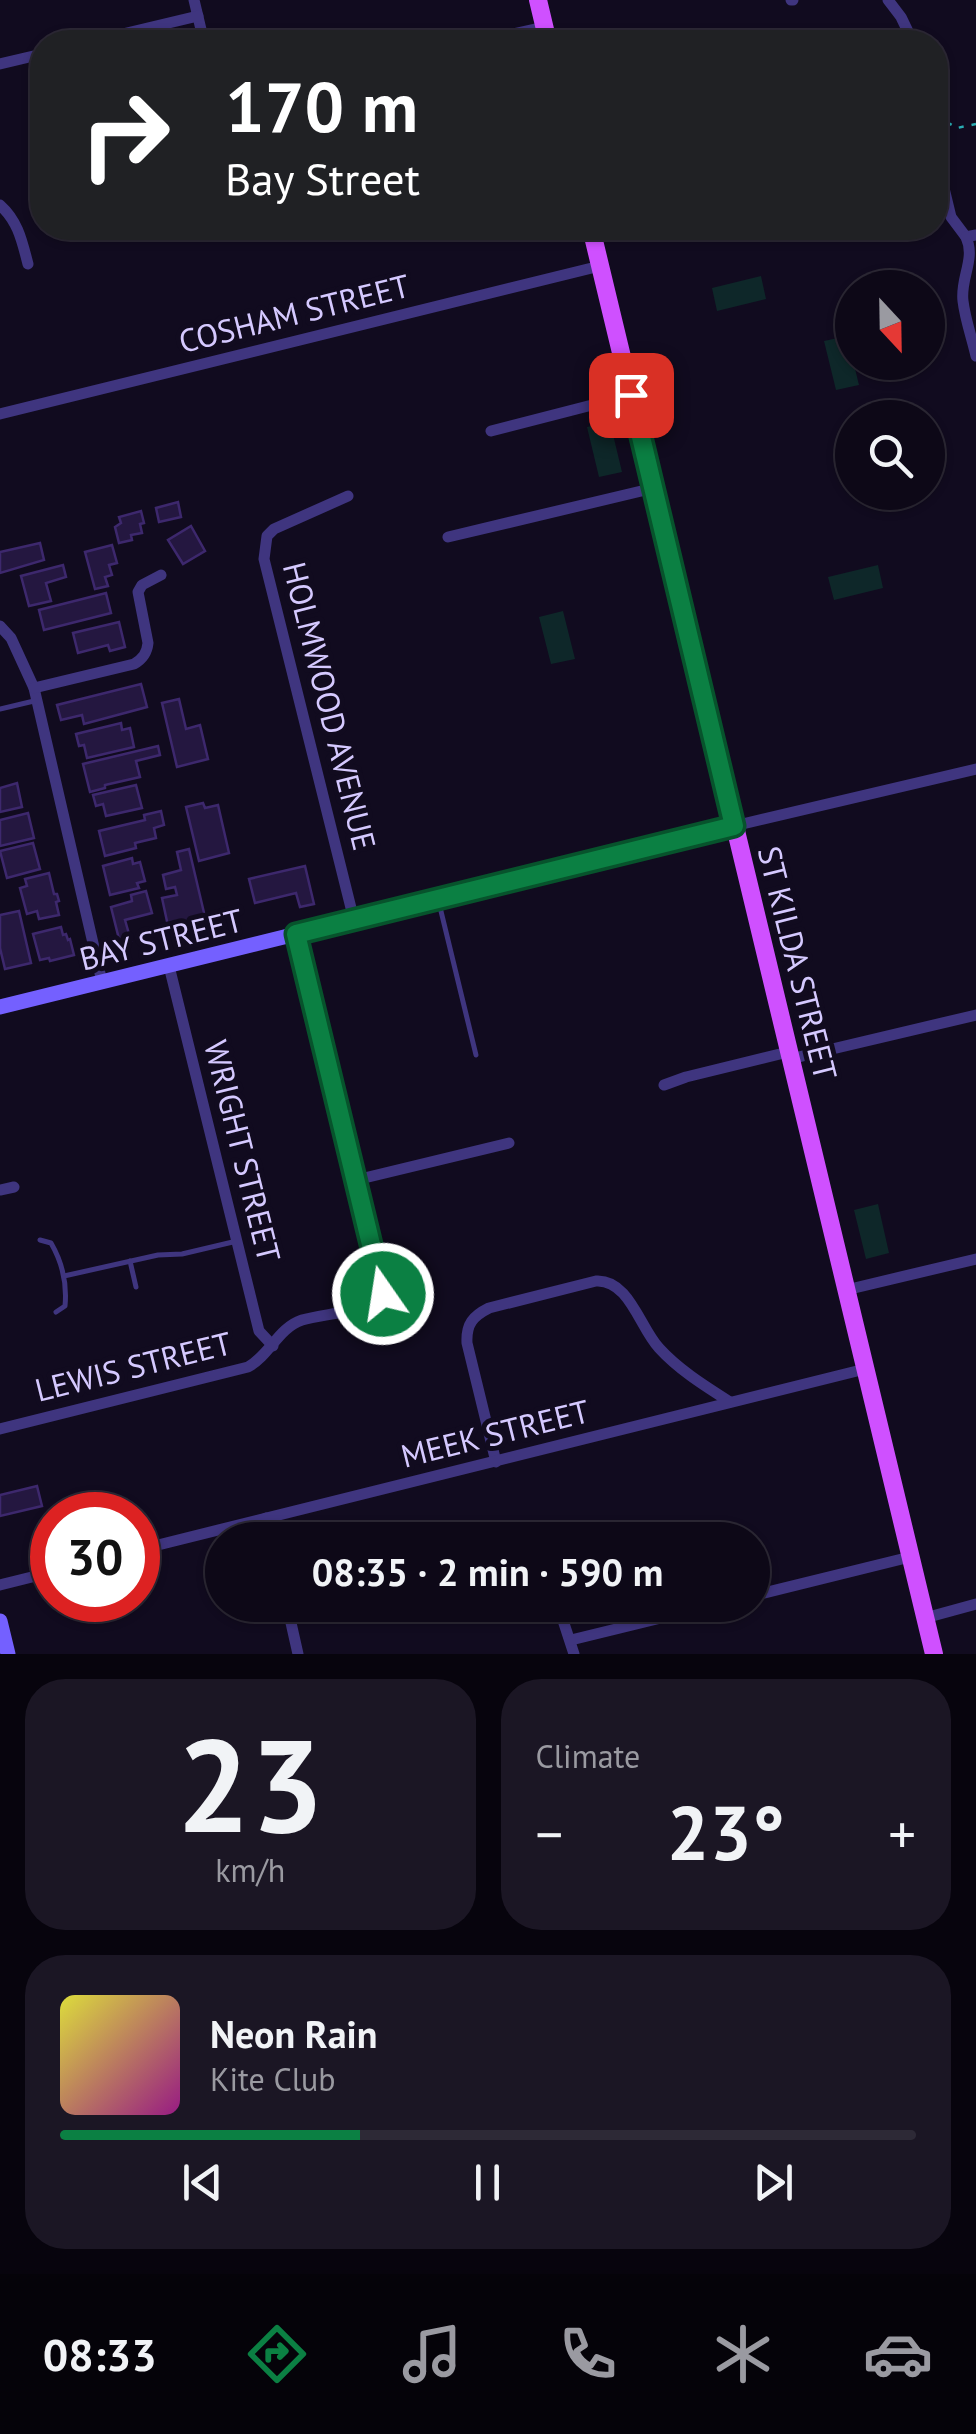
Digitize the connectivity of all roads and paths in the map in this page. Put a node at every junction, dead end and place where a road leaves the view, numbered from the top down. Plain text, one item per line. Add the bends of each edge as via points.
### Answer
1 (194, 0) edge
2 (538, 0) edge
3 (888, 0) edge
4 (198, 16) junction
5 (139, 30) edge
6 (201, 30) edge
7 (545, 30) edge
8 (907, 30) edge
9 (30, 57) edge
10 (0, 64) edge
11 (948, 123) edge
12 (976, 124) edge
13 (0, 205) edge
14 (948, 205) edge
15 (971, 236) edge
16 (595, 240) edge
17 (28, 264) dead end
18 (600, 266) junction
19 (976, 356) edge
20 (631, 395) junction
21 (0, 414) edge
22 (491, 431) dead end
23 (654, 488) junction
24 (348, 496) dead end
25 (448, 537) dead end
26 (161, 575) dead end
27 (0, 626) edge
28 (35, 694) junction
29 (0, 709) edge
30 (976, 769) edge
31 (734, 826) junction
32 (438, 899) junction
33 (354, 920) junction
34 (296, 934) junction
35 (169, 966) junction
36 (102, 982) junction
37 (0, 1007) edge
38 (976, 1015) edge
39 (476, 1055) dead end
40 (789, 1056) junction
41 (664, 1086) dead end
42 (508, 1142) dead end
43 (356, 1180) junction
44 (14, 1186) dead end
45 (0, 1190) edge
46 (40, 1240) dead end
47 (237, 1241) junction
48 (976, 1260) edge
49 (130, 1262) junction
50 (64, 1276) junction
51 (136, 1287) dead end
52 (846, 1290) junction
53 (56, 1312) dead end
54 (272, 1346) junction
55 (865, 1369) junction
56 (730, 1402) junction
57 (0, 1428) edge
58 (496, 1462) junction
59 (266, 1518) junction
60 (267, 1522) edge
61 (160, 1544) edge
62 (910, 1557) junction
63 (30, 1578) edge
64 (0, 1585) edge
65 (770, 1592) edge
66 (976, 1604) edge
67 (925, 1618) junction
68 (0, 1621) edge
69 (291, 1622) edge
70 (564, 1622) edge
71 (645, 1622) edge
72 (571, 1640) junction
73 (8, 1654) edge
74 (298, 1654) edge
75 (574, 1654) edge
76 (934, 1654) edge

1 - 4 street
2 - 7 main road
3 - 8 street
4 - 5 street
4 - 6 street
9 - 10 street
11 - 12 path
13 - 17 street via 19,229
14 - 15 street
15 - 19 street via 962,299
16 - 18 main road, ST KILDA STREET
18 - 20 main road, ST KILDA STREET
18 - 21 street, COSHAM STREET
20 - 22 street
20 - 23 main road, ST KILDA STREET
23 - 25 street
23 - 31 main road, ST KILDA STREET
24 - 33 street, HOLMWOOD AVENUE via 274,529 264,559
26 - 28 street via 138,592 148,642 142,660
27 - 28 street
28 - 29 lane
28 - 36 street
30 - 31 street, BAY STREET
31 - 32 street, BAY STREET
31 - 40 main road, ST KILDA STREET
32 - 33 street, BAY STREET
32 - 39 lane
33 - 34 street, BAY STREET
34 - 35 street, BAY STREET
34 - 43 street
35 - 36 street, BAY STREET
35 - 47 street, WRIGHT STREET
36 - 37 street, BAY STREET
38 - 40 street
40 - 41 street
40 - 52 main road, ST KILDA STREET
42 - 43 street
43 - 54 street, LEWIS STREET via 383,1294 371,1304 300,1321
44 - 45 street
46 - 50 lane via 55,1249
47 - 49 lane
47 - 54 street, WRIGHT STREET via 259,1330
48 - 52 street
49 - 50 lane
49 - 51 lane
50 - 53 lane via 65,1306
52 - 55 main road, ST KILDA STREET
54 - 57 street, LEWIS STREET via 248,1366
55 - 56 street, MEEK STREET
55 - 62 main road, ST KILDA STREET
56 - 58 street, MEEK STREET
56 - 58 street via 675,1364 606,1280 489,1308 469,1323 467,1343
58 - 59 street, MEEK STREET
59 - 60 street
59 - 61 street, MEEK STREET
62 - 65 street
62 - 67 main road, ST KILDA STREET
63 - 64 street
66 - 67 street
67 - 76 main road, ST KILDA STREET
68 - 73 street
69 - 74 street
70 - 72 street
71 - 72 street
72 - 75 street

